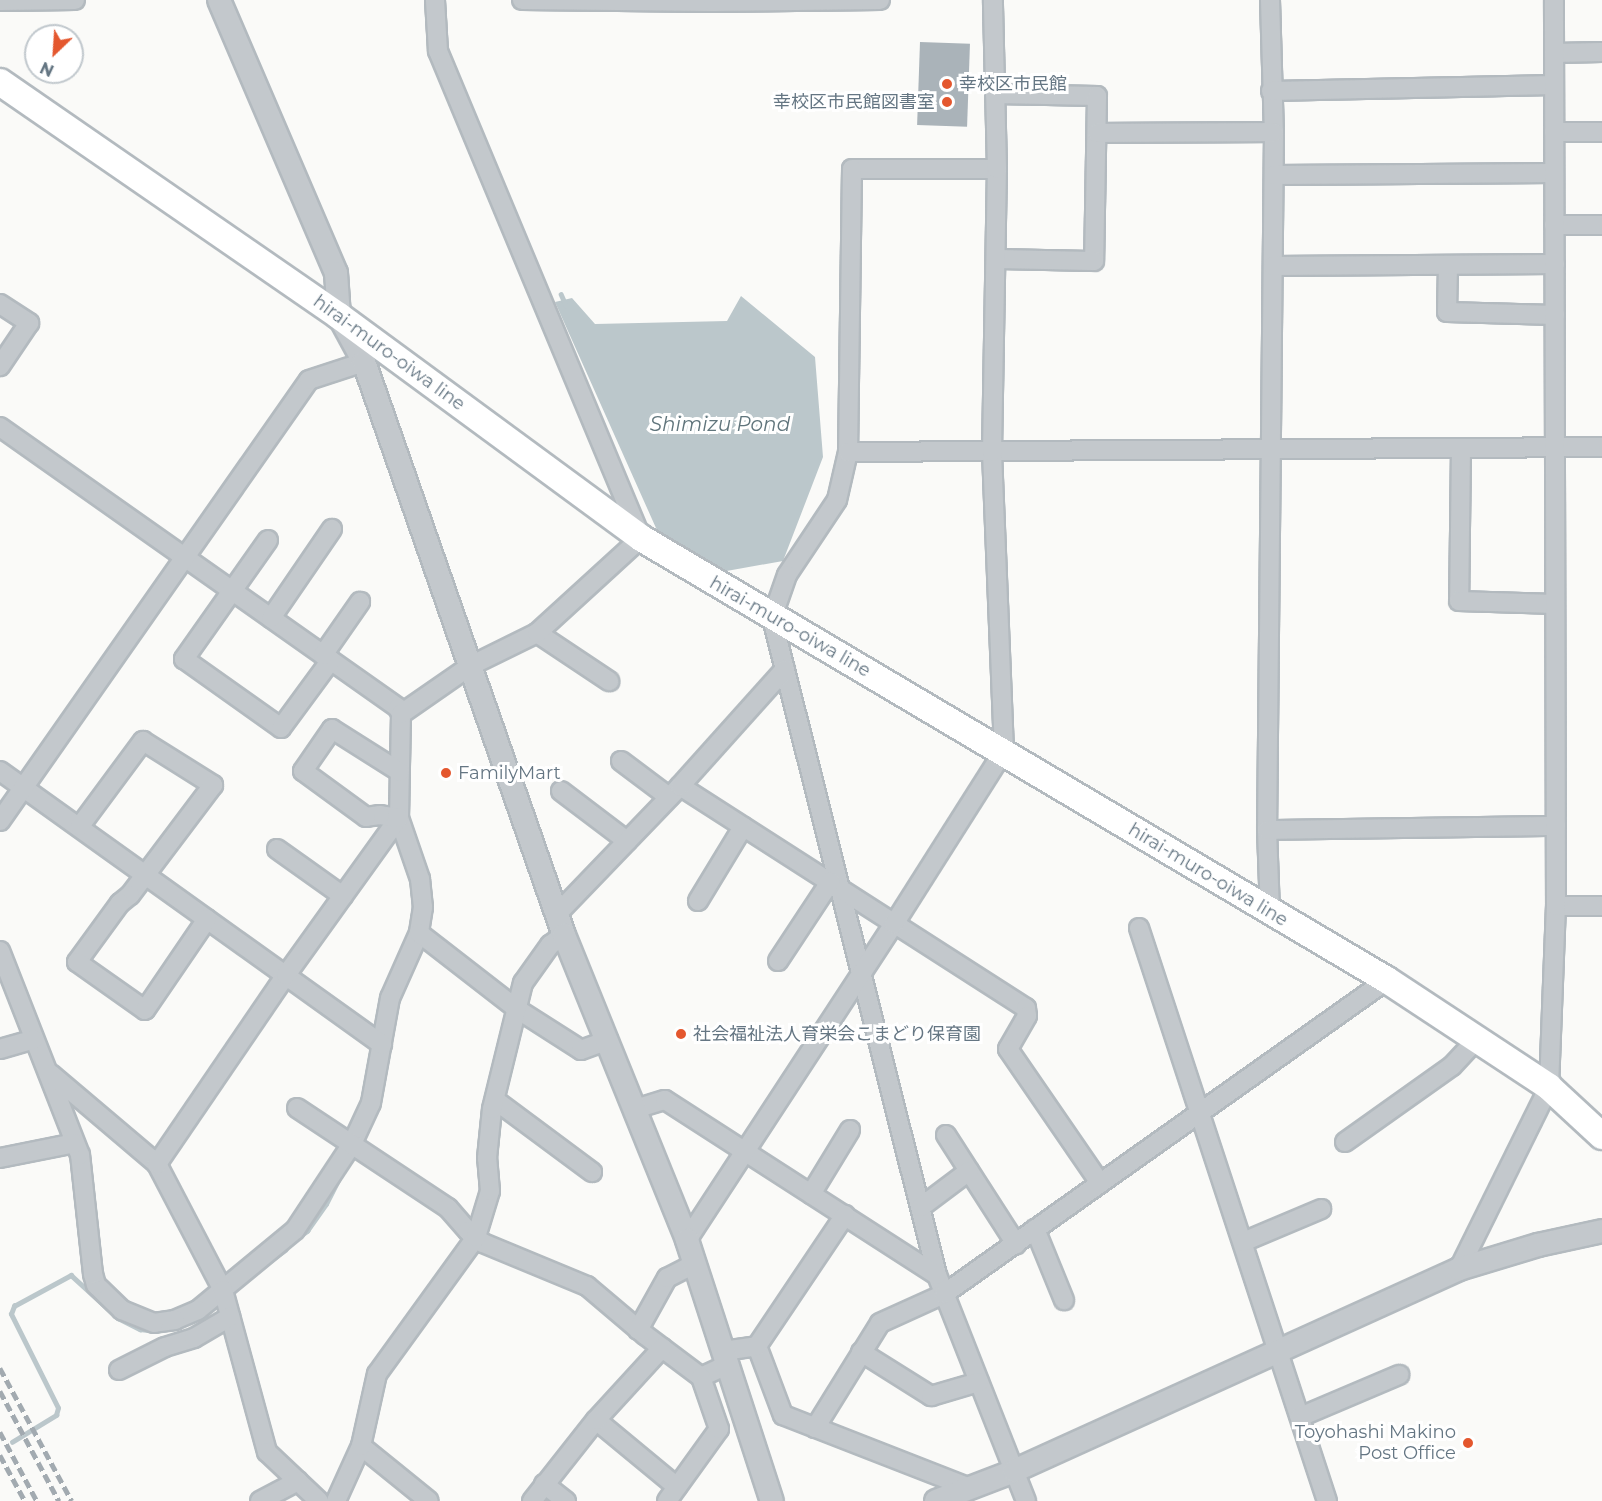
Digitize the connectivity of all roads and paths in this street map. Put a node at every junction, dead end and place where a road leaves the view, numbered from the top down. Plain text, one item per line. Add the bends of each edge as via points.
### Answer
1 (75, 0) edge
2 (219, 0) edge
3 (435, 0) edge
4 (522, 0) edge
5 (880, 0) edge
6 (993, 0) edge
7 (1270, 0) edge
8 (1554, 0) edge
9 (0, 1) edge
10 (713, 1) edge
11 (1602, 52) edge
12 (1554, 53) junction
13 (0, 81) edge
14 (1554, 85) junction
15 (1272, 91) junction
16 (995, 94) junction
17 (1275, 132) junction
18 (1554, 132) junction
19 (1602, 132) edge
20 (1097, 133) junction
21 (997, 169) junction
22 (1554, 173) junction
23 (1274, 176) junction
24 (1554, 225) junction
25 (1602, 225) edge
26 (996, 259) junction
27 (1555, 264) junction
28 (1448, 265) junction
29 (1273, 266) junction
30 (0, 304) edge
31 (1555, 315) junction
32 (339, 316) junction
33 (364, 362) junction
34 (0, 366) edge
35 (0, 428) edge
36 (1555, 447) junction
37 (1602, 447) edge
38 (1461, 448) junction
39 (1271, 450) junction
40 (848, 452) junction
41 (992, 452) junction
42 (332, 529) dead end
43 (641, 538) junction
44 (268, 540) dead end
45 (186, 558) junction
46 (231, 590) junction
47 (360, 602) dead end
48 (1556, 604) junction
49 (271, 618) junction
50 (772, 618) junction
51 (537, 633) junction
52 (327, 657) junction
53 (470, 666) junction
54 (785, 669) junction
55 (609, 681) dead end
56 (401, 714) junction
57 (1004, 751) junction
58 (621, 761) dead end
59 (0, 771) edge
60 (400, 772) junction
61 (22, 787) junction
62 (561, 791) dead end
63 (675, 791) junction
64 (399, 818) junction
65 (0, 821) edge
66 (80, 826) junction
67 (1556, 826) junction
68 (743, 827) junction
69 (1267, 830) junction
70 (627, 841) junction
71 (278, 849) dead end
72 (146, 875) junction
73 (835, 886) junction
74 (343, 896) junction
75 (698, 901) dead end
76 (1556, 906) junction
77 (1602, 906) edge
78 (1270, 913) junction
79 (207, 919) junction
80 (561, 924) junction
81 (894, 924) junction
82 (1139, 928) dead end
83 (419, 933) junction
84 (0, 951) edge
85 (778, 961) dead end
86 (861, 974) junction
87 (286, 975) junction
88 (1387, 980) junction
89 (517, 1009) junction
90 (34, 1039) junction
91 (1477, 1039) junction
92 (608, 1040) junction
93 (382, 1044) junction
94 (0, 1049) edge
95 (50, 1074) junction
96 (1549, 1087) junction
97 (495, 1100) junction
98 (297, 1107) dead end
99 (635, 1109) junction
100 (1199, 1112) junction
101 (850, 1130) dead end
102 (946, 1135) dead end
103 (1602, 1136) edge
104 (1345, 1142) dead end
105 (75, 1143) junction
106 (352, 1144) junction
107 (746, 1152) junction
108 (0, 1158) edge
109 (157, 1164) junction
110 (969, 1171) junction
111 (592, 1172) dead end
112 (1100, 1183) junction
113 (811, 1194) junction
114 (921, 1207) junction
115 (1321, 1209) dead end
116 (845, 1215) junction
117 (1035, 1229) junction
118 (1602, 1231) edge
119 (476, 1237) junction
120 (687, 1240) junction
121 (1243, 1242) junction
122 (1016, 1244) junction
123 (693, 1265) junction
124 (1459, 1269) junction
125 (937, 1275) junction
126 (944, 1294) junction
127 (1065, 1300) dead end
128 (226, 1302) junction
129 (638, 1330) junction
130 (757, 1346) junction
131 (662, 1348) junction
132 (861, 1352) junction
133 (1280, 1352) junction
134 (726, 1357) junction
135 (119, 1370) dead end
136 (1399, 1375) dead end
137 (701, 1377) junction
138 (979, 1382) junction
139 (1300, 1417) junction
140 (596, 1420) junction
141 (815, 1428) junction
142 (361, 1446) junction
143 (1014, 1471) junction
144 (298, 1481) junction
145 (544, 1484) junction
146 (970, 1488) junction
147 (672, 1494) edge
148 (260, 1501) edge
149 (319, 1501) edge
150 (336, 1501) edge
151 (429, 1501) edge
152 (532, 1501) edge
153 (566, 1501) edge
154 (772, 1501) edge
155 (936, 1501) edge
156 (1026, 1501) edge
157 (1327, 1501) edge

1 - 9 street
2 - 32 street via 336,273
3 - 43 street via 438,51
4 - 10 street
5 - 10 street
6 - 16 street
7 - 15 street
8 - 12 street
11 - 12 street
12 - 14 street
13 - 32 main road, hirai-muro-oiwa line
14 - 15 street
14 - 18 street
15 - 17 street
16 - 20 street via 1098,96
16 - 21 street
17 - 20 street
17 - 23 street
18 - 19 street
18 - 22 street
20 - 26 street via 1094,261
21 - 26 street
21 - 40 street via 852,170
22 - 23 street
22 - 24 street
23 - 29 street
24 - 25 street
24 - 27 street
26 - 41 street
27 - 28 street
27 - 31 street
28 - 29 street
28 - 31 street via 1447,312
29 - 39 street
30 - 34 street via 29,323
31 - 36 street
32 - 33 street
32 - 43 main road, hirai-muro-oiwa line
33 - 45 street via 309,380
33 - 53 street
35 - 45 street
36 - 37 street
36 - 38 street
36 - 48 street
38 - 39 street
38 - 48 street via 1459,602
39 - 41 street
39 - 69 street
40 - 41 street
40 - 50 street via 837,500 787,576
41 - 57 street
42 - 49 street
43 - 50 main road, hirai-muro-oiwa line
43 - 51 street
44 - 46 street
45 - 46 street
45 - 61 street
46 - 49 street
46 - 52 street via 184,659 281,728
47 - 52 street
48 - 67 street
49 - 52 street
50 - 54 street
50 - 57 main road, hirai-muro-oiwa line
51 - 53 street
51 - 55 street
52 - 56 street
53 - 56 street
53 - 80 street
54 - 63 street
54 - 73 street
56 - 60 street
57 - 78 main road, hirai-muro-oiwa line
57 - 81 street
58 - 63 street
59 - 61 street
60 - 64 street
60 - 64 street via 332,729 303,771 366,817
61 - 65 street
61 - 66 street
62 - 70 street
63 - 68 street
63 - 70 street
64 - 74 street
64 - 83 street via 420,879 423,907
66 - 72 street
66 - 72 street via 142,741 213,785
67 - 69 street
67 - 76 street
68 - 73 street
68 - 75 street
69 - 78 street
70 - 80 street
71 - 74 street
72 - 79 street
72 - 79 street via 77,962 145,1010
73 - 81 street
73 - 85 street
73 - 86 street
74 - 87 street
76 - 77 street
76 - 96 street
78 - 88 main road, hirai-muro-oiwa line
79 - 87 street
80 - 89 street via 524,983
80 - 92 street
81 - 86 street
81 - 112 street via 1026,1008 1027,1016 1008,1049
82 - 100 street
83 - 89 street
83 - 93 street via 390,998
84 - 90 street
86 - 107 street
86 - 114 street
87 - 93 street
87 - 109 street
88 - 91 main road, hirai-muro-oiwa line
88 - 100 street
89 - 92 street via 581,1050
89 - 97 street
90 - 94 street
90 - 95 street
91 - 96 main road, hirai-muro-oiwa line
91 - 104 street via 1452,1066
92 - 99 street
93 - 106 street via 371,1103
95 - 105 street
95 - 109 street
96 - 103 main road, hirai-muro-oiwa line
96 - 124 street
97 - 111 street
97 - 119 street via 487,1158 490,1191
98 - 106 street
99 - 107 street via 665,1100
99 - 120 street
100 - 112 street
100 - 121 street
101 - 113 street
102 - 110 street
105 - 108 street
105 - 128 street via 85,1187 93,1274 105,1295 122,1310 154,1323
106 - 119 street via 448,1208
106 - 128 street via 295,1230
107 - 113 street
107 - 120 street
109 - 128 street
110 - 114 street
110 - 122 street
112 - 117 street
113 - 116 street
114 - 125 street
115 - 121 street
116 - 125 street
116 - 130 street
117 - 122 street
117 - 127 street
118 - 124 street
119 - 129 street via 507,1255 587,1286
119 - 142 street via 377,1374
120 - 123 street
121 - 133 street
122 - 126 street
123 - 129 street via 667,1278
123 - 134 street
124 - 133 street
125 - 126 street
126 - 132 street via 880,1323
126 - 138 street
128 - 135 street via 194,1338 165,1347
128 - 144 street via 267,1452
129 - 131 street
130 - 134 street
130 - 141 street via 783,1415
131 - 137 street
131 - 140 street
132 - 138 street via 931,1396
132 - 141 street
133 - 139 street
133 - 143 street
134 - 137 street
134 - 154 street
136 - 139 street
137 - 147 street via 719,1429
138 - 143 street
139 - 157 street
140 - 145 street
140 - 147 street
141 - 146 street
142 - 150 street
142 - 151 street
143 - 146 street
143 - 156 street
144 - 148 street
144 - 149 street
145 - 152 street
145 - 153 street
146 - 155 street

